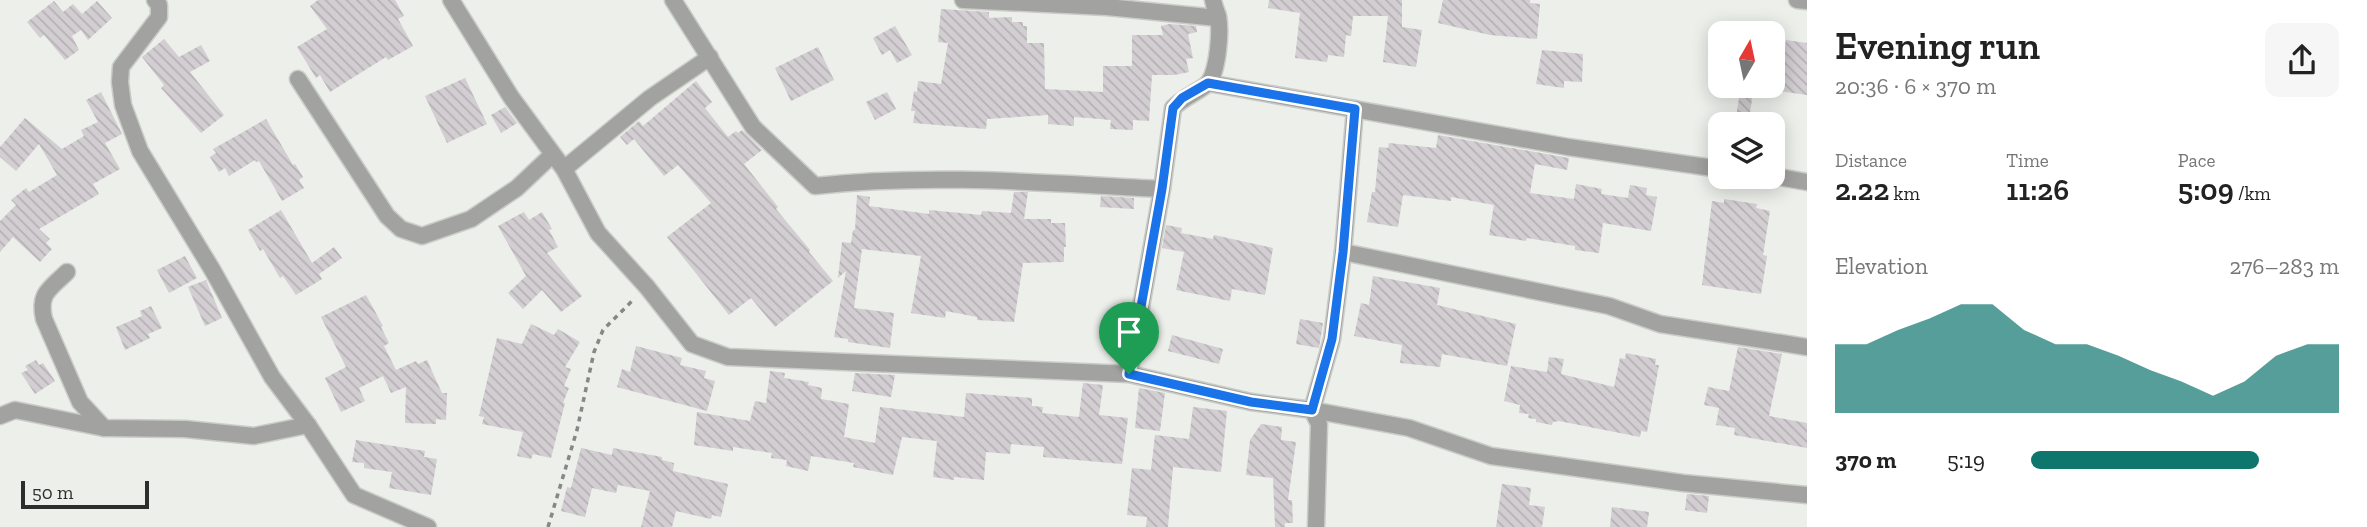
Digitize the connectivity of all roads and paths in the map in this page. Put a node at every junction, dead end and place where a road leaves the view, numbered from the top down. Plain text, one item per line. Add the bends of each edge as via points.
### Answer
1 (155, 0) edge
2 (451, 0) edge
3 (673, 0) edge
4 (963, 0) edge
5 (1213, 0) edge
6 (1797, 0) edge
7 (1807, 1) edge
8 (1218, 18) junction
9 (710, 57) junction
10 (298, 79) dead end
11 (1208, 83) junction
12 (1355, 109) junction
13 (552, 155) junction
14 (1708, 167) edge
15 (564, 169) junction
16 (1785, 178) edge
17 (1807, 182) edge
18 (1162, 189) junction
19 (1343, 252) junction
20 (67, 272) dead end
21 (647, 287) junction
22 (1807, 347) edge
23 (1129, 374) junction
24 (1312, 410) junction
25 (0, 416) edge
26 (309, 425) junction
27 (104, 428) junction
28 (1807, 495) edge
29 (428, 527) edge
30 (548, 527) edge
31 (1316, 527) edge

1 - 26 street via 159,17 121,66 123,104 140,151 272,377
2 - 13 street
3 - 9 street
4 - 8 street
5 - 8 street
6 - 7 street
8 - 11 street via 1218,43
9 - 15 street via 650,98
9 - 18 street via 753,127 815,186 986,179
10 - 13 street via 387,216 401,229 422,236 471,219 517,188
11 - 12 street
11 - 18 street via 1173,108
12 - 14 street
12 - 19 street
13 - 15 street
15 - 21 street via 598,233
16 - 17 street
18 - 23 street
19 - 22 street via 1609,306 1660,324
19 - 24 street via 1332,339
20 - 27 street via 44,294 41,305 80,402
21 - 23 street via 692,344 728,357
21 - 30 path via 603,330
23 - 24 street via 1251,402
24 - 28 street via 1409,428 1491,456
24 - 31 street via 1319,424
25 - 27 street via 15,410
26 - 27 street via 254,436
26 - 29 street via 354,495

